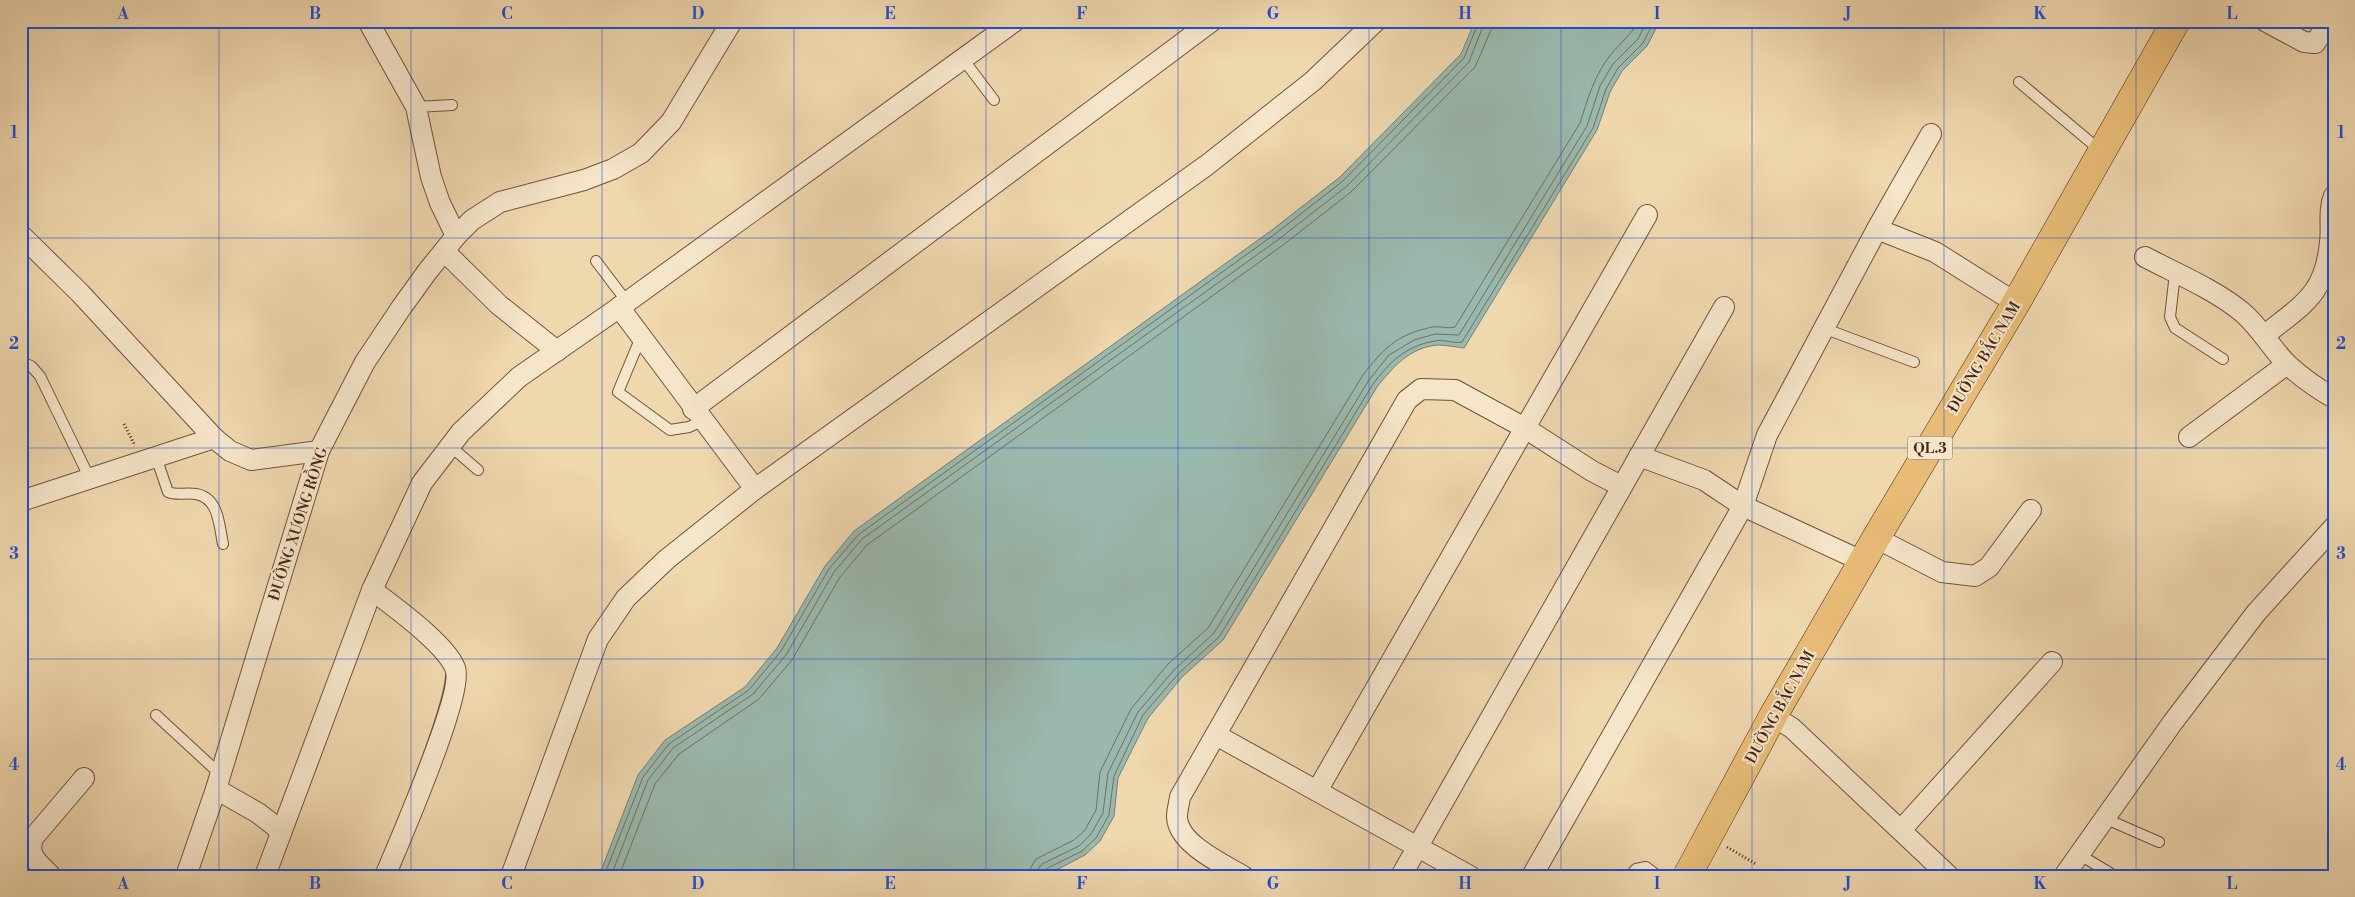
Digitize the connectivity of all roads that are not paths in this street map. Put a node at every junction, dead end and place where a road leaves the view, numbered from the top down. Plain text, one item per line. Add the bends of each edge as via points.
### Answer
1 (368, 21) edge
2 (732, 21) edge
3 (1015, 21) edge
4 (1212, 21) edge
5 (1376, 21) edge
6 (2176, 21) edge
7 (2265, 21) edge
8 (2330, 21) edge
9 (963, 59) junction
10 (2019, 82) dead end
11 (994, 100) dead end
12 (452, 105) dead end
13 (416, 107) junction
14 (1930, 134) dead end
15 (2102, 152) junction
16 (2334, 196) edge
17 (1647, 215) dead end
18 (1877, 229) junction
19 (21, 235) edge
20 (450, 244) junction
21 (2332, 244) edge
22 (2145, 257) dead end
23 (596, 261) dead end
24 (2174, 273) junction
25 (2016, 303) junction
26 (623, 305) junction
27 (1724, 307) dead end
28 (1823, 328) junction
29 (2265, 335) junction
30 (640, 337) junction
31 (558, 351) junction
32 (2223, 358) dead end
33 (21, 362) edge
34 (1914, 362) dead end
35 (2287, 364) junction
36 (2334, 398) edge
37 (698, 415) junction
38 (1524, 428) junction
39 (2189, 437) dead end
40 (214, 438) junction
41 (449, 445) junction
42 (319, 451) junction
43 (1639, 456) junction
44 (156, 457) junction
45 (478, 470) dead end
46 (90, 479) junction
47 (1621, 486) junction
48 (755, 488) junction
49 (21, 501) edge
50 (1743, 506) junction
51 (2031, 510) dead end
52 (2334, 527) edge
53 (224, 544) dead end
54 (1870, 550) junction
55 (372, 590) junction
56 (2052, 662) dead end
57 (156, 715) dead end
58 (1773, 716) junction
59 (1216, 735) junction
60 (84, 778) dead end
61 (219, 782) junction
62 (1316, 791) junction
63 (2104, 818) junction
64 (1901, 830) junction
65 (281, 831) junction
66 (2159, 842) dead end
67 (1417, 848) junction
68 (2080, 855) junction
69 (50, 876) edge
70 (186, 876) edge
71 (265, 876) edge
72 (385, 876) edge
73 (511, 876) edge
74 (1243, 876) edge
75 (1401, 876) edge
76 (1470, 876) edge
77 (1532, 876) edge
78 (1630, 876) edge
79 (1658, 876) edge
80 (1687, 876) edge
81 (1948, 876) edge
82 (2064, 876) edge
83 (2115, 876) edge

1 - 13 street
2 - 20 street, ĐƯỜNG XƯƠNG RỒNG via 671,122 641,153 584,180 500,202 472,220
3 - 9 street
4 - 37 street
5 - 48 street via 1314,81 1207,165
6 - 15 highway, ĐƯỜNG BẮC NAM / QL.3
7 - 8 street via 2304,42 2315,43
9 - 11 lane
9 - 26 street
10 - 15 lane
12 - 13 lane
13 - 20 street
14 - 18 street
15 - 25 highway, ĐƯỜNG BẮC NAM / QL.3
16 - 21 street
17 - 38 street
18 - 25 street via 1935,252
18 - 28 street
19 - 40 street via 80,293
20 - 31 street via 499,305
20 - 42 street, ĐƯỜNG XƯƠNG RỒNG via 400,308 365,362
21 - 29 street via 2324,278 2311,298
22 - 24 street
23 - 26 lane
24 - 29 street via 2241,312
24 - 32 lane via 2170,317 2175,328
25 - 54 highway, ĐƯỜNG BẮC NAM / QL.3
26 - 30 street
26 - 31 street
27 - 43 street
28 - 34 lane
28 - 50 street via 1768,435
29 - 35 street
30 - 37 street
30 - 37 lane via 618,387 619,394 670,430 688,427
31 - 41 street via 519,377
33 - 46 lane via 31,366 40,376
35 - 36 street via 2320,391
35 - 39 street
37 - 48 street
38 - 47 street
38 - 59 street via 1456,390 1422,389 1407,400
38 - 62 street
40 - 42 street via 230,452 251,460
40 - 44 street
41 - 45 lane
41 - 55 street via 422,483
42 - 61 street, ĐƯỜNG XƯƠNG RỒNG
43 - 47 street
43 - 50 street via 1704,480
44 - 46 street
44 - 53 lane via 168,492 196,494 215,508
46 - 49 street
47 - 67 street
48 - 73 street via 666,559 626,598 598,639
50 - 54 street
50 - 77 street
51 - 54 street via 1988,567 1975,576 1942,572
52 - 63 street via 2256,613
54 - 58 highway, ĐƯỜNG BẮC NAM / QL.3
55 - 65 street
55 - 72 street via 419,626 450,658 457,674 450,706 420,794
56 - 64 street
57 - 61 lane
58 - 64 street via 1792,728
58 - 80 highway, ĐƯỜNG BẮC NAM / QL.3
59 - 62 street
59 - 74 street via 1180,798 1177,818 1183,834 1200,851
60 - 69 street via 33,838 30,849 34,858
61 - 65 street
61 - 70 street, ĐƯỜNG XƯƠNG RỒNG
62 - 67 street
63 - 66 lane
63 - 68 street
64 - 81 street
65 - 71 street
67 - 75 street
67 - 76 street
68 - 82 street
68 - 83 lane
78 - 79 lane via 1636,868 1646,867

